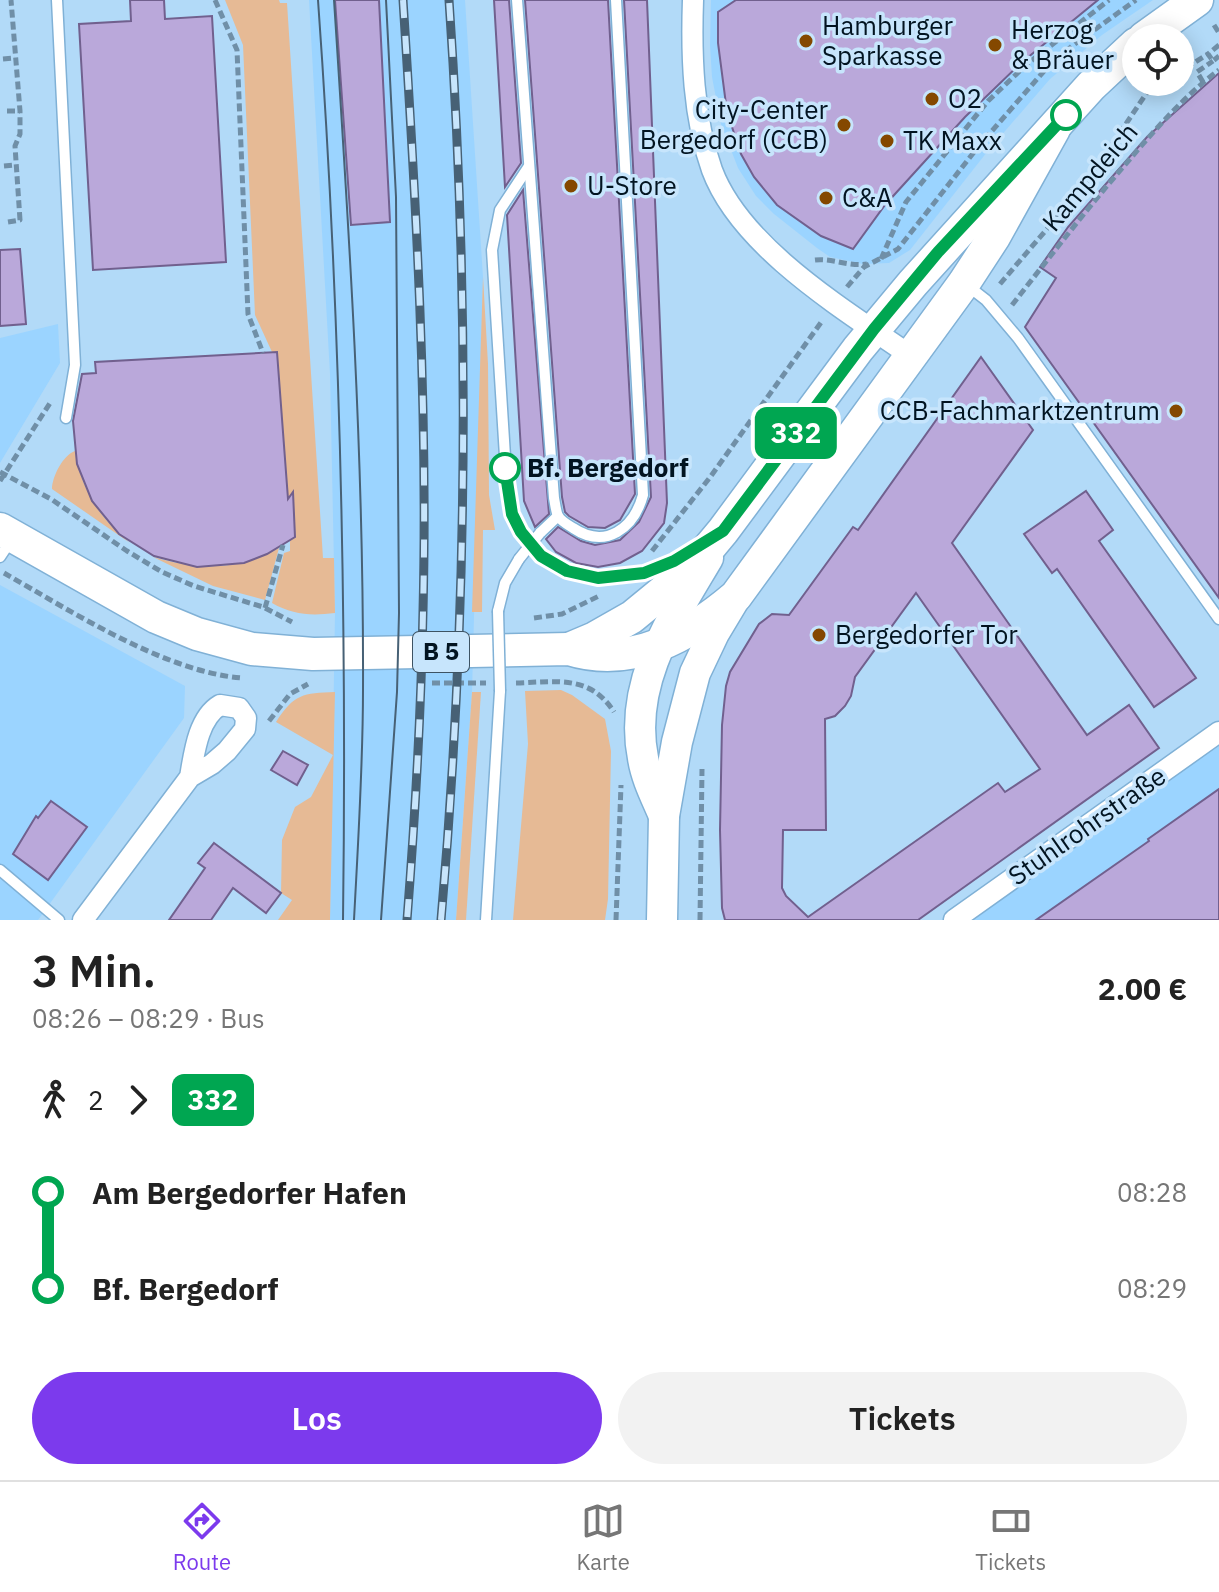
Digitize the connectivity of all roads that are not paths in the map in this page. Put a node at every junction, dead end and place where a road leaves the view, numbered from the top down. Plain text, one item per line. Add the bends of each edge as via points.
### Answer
1 (57, 0) edge
2 (517, 0) edge
3 (616, 0) edge
4 (693, 0) edge
5 (1205, 12) edge
6 (1177, 24) edge
7 (1122, 57) edge
8 (1054, 129) junction
9 (529, 166) junction
10 (975, 292) junction
11 (874, 329) junction
12 (911, 356) junction
13 (66, 418) dead end
14 (558, 516) junction
15 (723, 531) junction
16 (5, 541) edge
17 (736, 596) junction
18 (1219, 619) edge
19 (635, 642) junction
20 (645, 687) junction
21 (1219, 732) edge
22 (190, 777) junction
23 (670, 785) junction
24 (664, 816) junction
25 (0, 870) edge
26 (59, 920) edge
27 (83, 920) edge
28 (486, 920) edge
29 (662, 920) edge
30 (954, 920) edge

1 - 13 lane via 75,365
2 - 9 lane
3 - 14 lane via 643,495 626,527 610,536 579,532
4 - 11 street via 699,119 713,171 731,204 783,262
5 - 6 main road
7 - 8 main road, B 5
8 - 10 main road, B 5 via 994,237
8 - 11 main road, B 5
9 - 14 lane
9 - 15 lane via 500,210 492,250 507,488 521,532 541,556 567,571 598,578 659,568
10 - 12 main road, B 5
10 - 18 lane via 1002,318
11 - 12 street
11 - 15 main road, B 5
12 - 17 main road, B 5
14 - 28 lane, bridge via 519,559 498,611
15 - 19 main road
15 - 19 main road, B 5 via 674,584
16 - 19 main road, B 5 via 156,617 267,652 569,649
17 - 19 main road, B 5 via 695,628
17 - 23 main road via 695,673
19 - 20 main road
20 - 23 main road via 667,731
20 - 24 main road via 640,738
21 - 30 street, Stuhlrohrstraße
22 - 22 street via 239,736 246,723 242,711 216,707 203,725
22 - 27 street
23 - 24 main road
24 - 29 main road
25 - 26 lane

